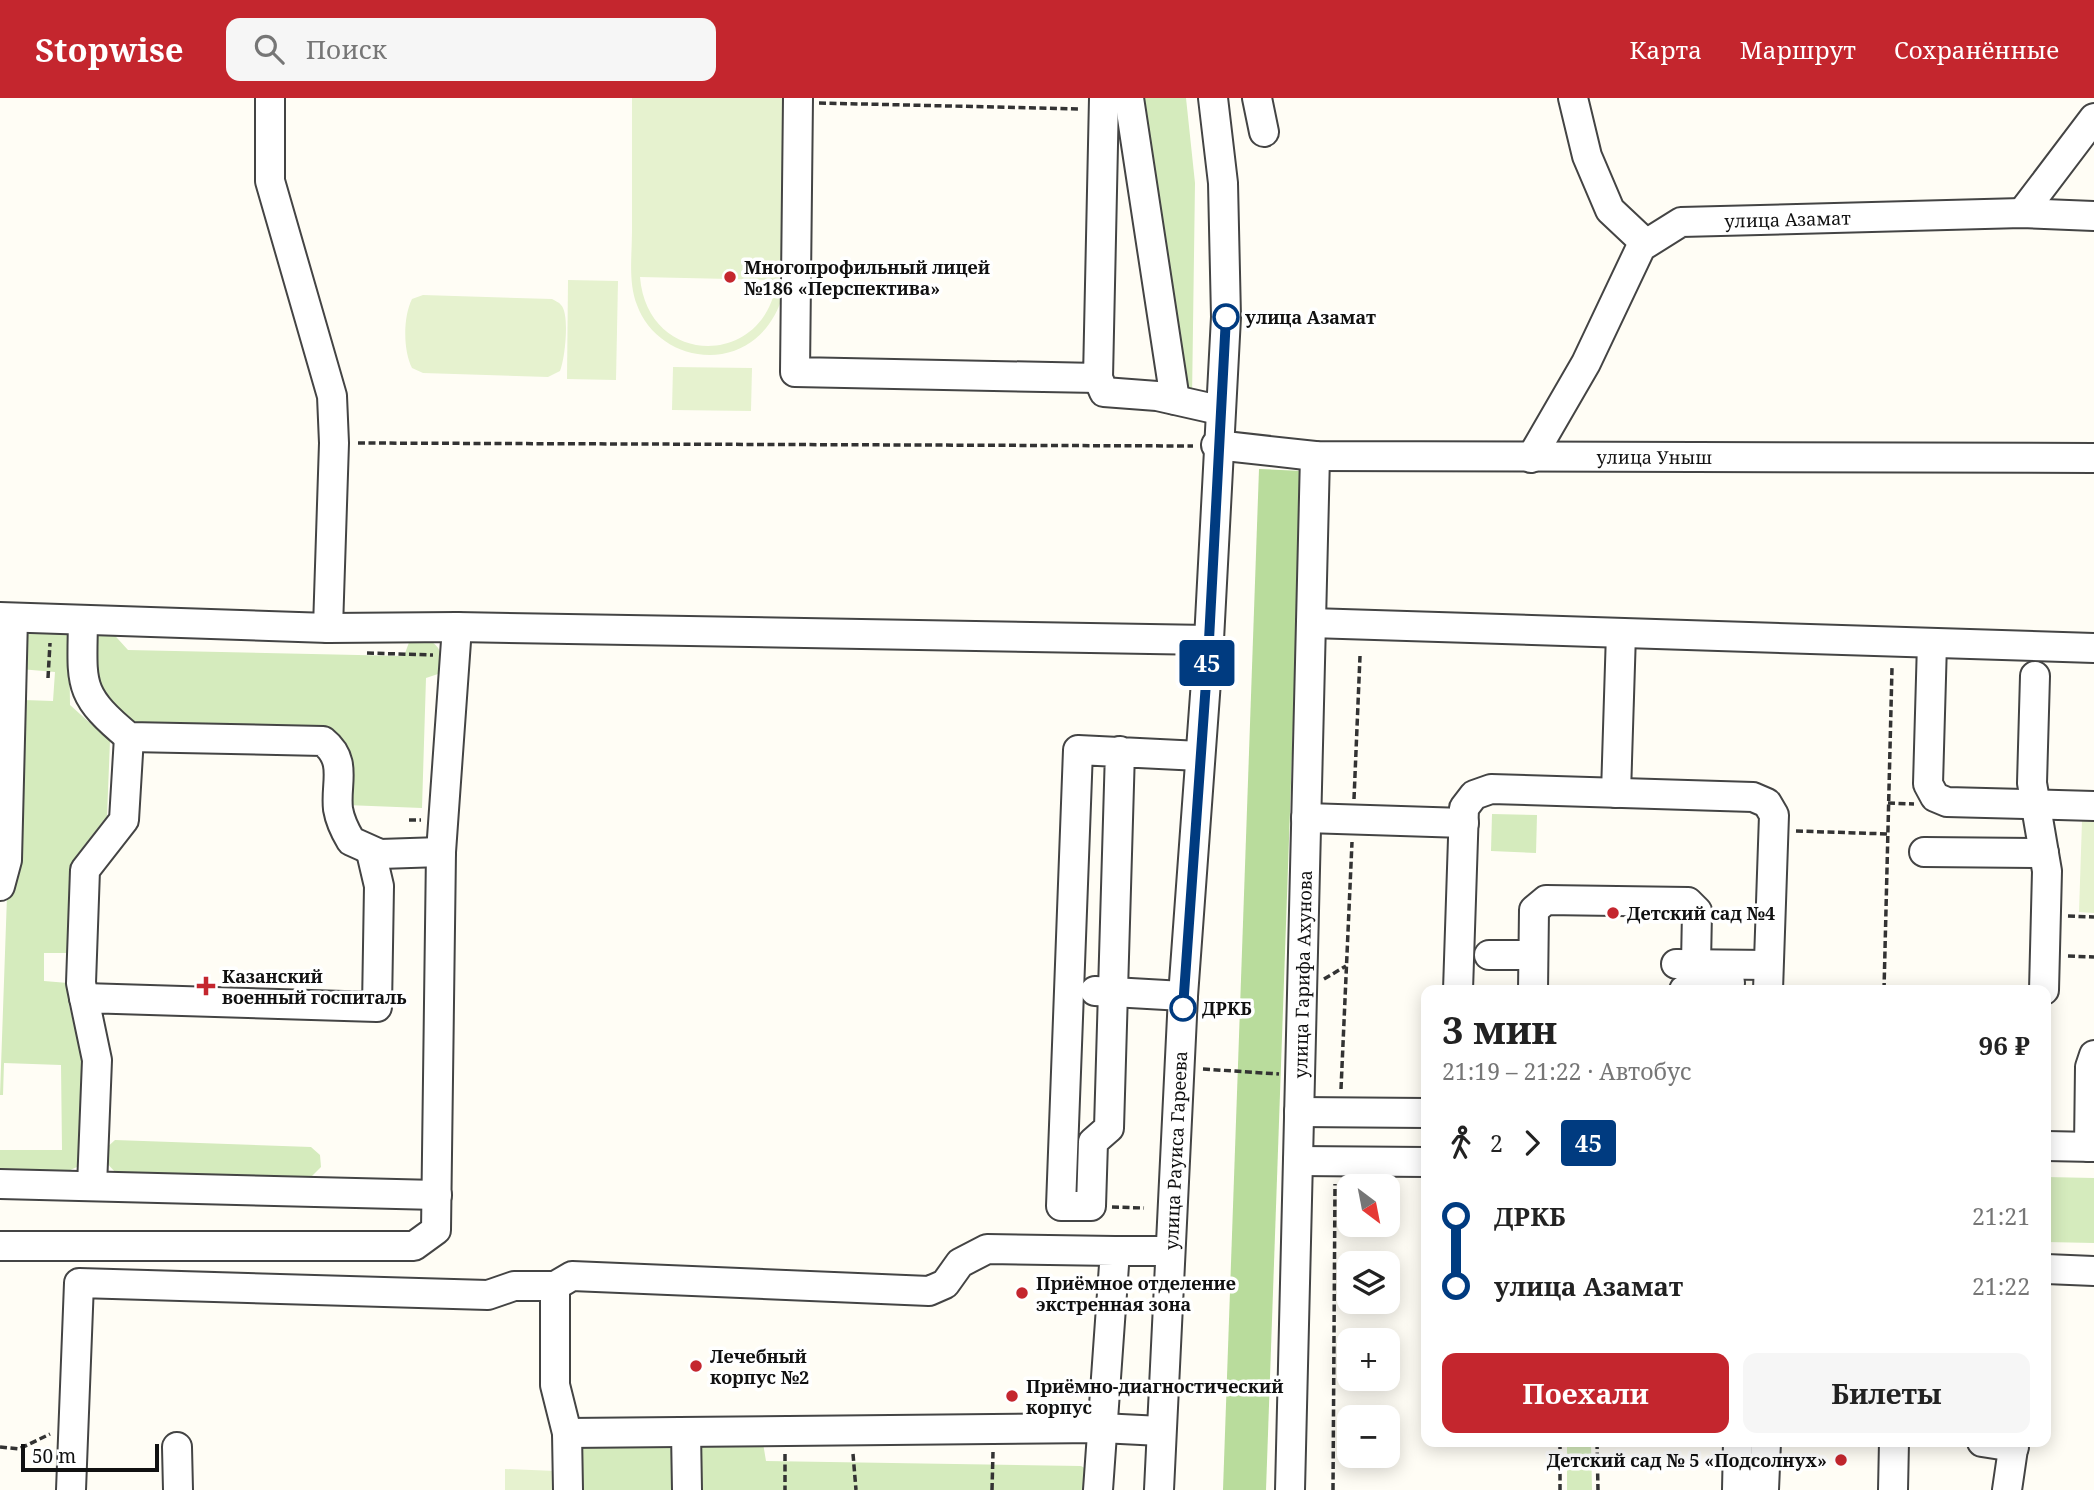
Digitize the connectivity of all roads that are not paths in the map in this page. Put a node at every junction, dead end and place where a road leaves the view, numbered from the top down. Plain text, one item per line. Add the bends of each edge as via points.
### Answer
1 (270, 98) edge
2 (1213, 98) edge
3 (1257, 98) edge
4 (1573, 98) edge
5 (797, 100) edge
6 (1112, 102) edge
7 (2094, 118) edge
8 (1264, 132) dead end
9 (2022, 213) junction
10 (2094, 216) edge
11 (1644, 242) junction
12 (1098, 378) junction
13 (1175, 400) junction
14 (1219, 410) junction
15 (1216, 445) junction
16 (1315, 456) junction
17 (1531, 458) junction
18 (2094, 458) edge
19 (6, 618) edge
20 (83, 620) junction
21 (1311, 623) junction
22 (457, 627) junction
23 (328, 628) junction
24 (1621, 633) junction
25 (1209, 640) junction
26 (1932, 643) junction
27 (2094, 648) edge
28 (2035, 676) dead end
29 (5, 686) edge
30 (129, 737) junction
31 (1120, 751) junction
32 (1200, 756) junction
33 (4, 765) edge
34 (1616, 793) junction
35 (2036, 805) junction
36 (2094, 806) edge
37 (1306, 818) junction
38 (1464, 823) junction
39 (371, 852) junction
40 (441, 852) junction
41 (1924, 852) dead end
42 (2044, 853) junction
43 (0, 886) edge
44 (1489, 955) dead end
45 (1533, 956) junction
46 (1685, 973) edge
47 (1768, 980) edge
48 (1458, 985) edge
49 (1533, 985) edge
50 (2044, 985) edge
51 (1069, 990) junction
52 (1111, 992) junction
53 (1183, 996) junction
54 (84, 998) junction
55 (2094, 1055) edge
56 (1299, 1112) junction
57 (1421, 1113) edge
58 (2051, 1146) edge
59 (2092, 1147) edge
60 (1298, 1161) junction
61 (1421, 1162) edge
62 (0, 1184) edge
63 (92, 1186) junction
64 (436, 1195) junction
65 (0, 1246) edge
66 (1115, 1251) junction
67 (1170, 1251) junction
68 (2051, 1269) edge
69 (2094, 1270) edge
70 (555, 1286) junction
71 (1101, 1428) junction
72 (1161, 1431) junction
73 (687, 1432) junction
74 (567, 1433) junction
75 (177, 1447) dead end
76 (1738, 1447) edge
77 (1766, 1447) edge
78 (1894, 1447) edge
79 (2014, 1447) edge
80 (71, 1490) edge
81 (178, 1490) edge
82 (568, 1490) edge
83 (687, 1490) edge
84 (1098, 1490) edge
85 (1160, 1490) edge
86 (1290, 1490) edge
87 (1737, 1490) edge
88 (1764, 1490) edge
89 (1893, 1490) edge
90 (2007, 1490) edge

1 - 23 street via 270,181 332,396
2 - 14 street, улица Рауиса Гареева via 1223,183 1226,317
3 - 8 street
4 - 11 street via 1587,156 1605,200
5 - 12 street via 794,372
6 - 12 street
6 - 13 street
7 - 9 street
9 - 10 street, улица Азамат
9 - 11 street, улица Азамат via 1681,222
11 - 17 street via 1586,363
12 - 13 street via 1104,392
13 - 14 street
14 - 15 street, улица Рауиса Гареева
15 - 16 street, улица Уныш
15 - 25 street, улица Рауиса Гареева
16 - 17 street, улица Уныш
16 - 21 street, улица Гарифа Ахунова
17 - 18 street, улица Уныш
19 - 20 street
19 - 29 street
20 - 23 street
20 - 30 street via 83,680 89,699
21 - 24 street
21 - 37 street, улица Гарифа Ахунова
22 - 23 street
22 - 25 street
22 - 40 street
24 - 26 street
24 - 34 street
25 - 32 street, улица Рауиса Гареева
26 - 27 street
26 - 35 street via 1931,792 1947,802
28 - 35 street via 2032,777
29 - 33 street
30 - 39 street via 323,741 340,764 338,812 345,830 351,841
30 - 54 street via 124,820 85,870
31 - 32 street
31 - 51 street via 1079,750
31 - 52 street
32 - 53 street, улица Рауиса Гареева
33 - 43 street via 8,860
34 - 38 street via 1481,790 1468,800
34 - 47 street via 1761,799 1772,809
35 - 36 street
35 - 42 street
37 - 38 street
37 - 56 street, улица Гарифа Ахунова
38 - 48 street
39 - 40 street
39 - 54 street via 379,886 377,1007
40 - 64 street
41 - 42 street
42 - 50 street
44 - 45 street
45 - 46 street via 1534,910 1542,901 1688,901 1697,911
45 - 49 street
46 - 47 street
51 - 52 street
51 - 52 street via 1061,1206 1091,1206 1093,1142 1109,1128
52 - 53 street
53 - 67 street, улица Рауиса Гареева
54 - 63 street via 97,1060
55 - 59 street via 2090,1067
56 - 57 street
56 - 60 street, улица Гарифа Ахунова
58 - 59 street
60 - 61 street
60 - 86 street, улица Гарифа Ахунова
62 - 63 street
63 - 64 street
64 - 65 street via 436,1230 414,1246
66 - 67 street
66 - 70 street via 986,1249 960,1263 945,1284 929,1292 572,1276
66 - 71 street
67 - 72 street, улица Рауиса Гареева
68 - 69 street
70 - 74 street via 555,1385
70 - 80 street via 514,1286 488,1295 79,1283
71 - 72 street
71 - 73 street
71 - 84 street
72 - 85 street, улица Рауиса Гареева
73 - 74 street
73 - 83 street
74 - 82 street
75 - 81 street
76 - 87 street
77 - 88 street
78 - 89 street
79 - 90 street

